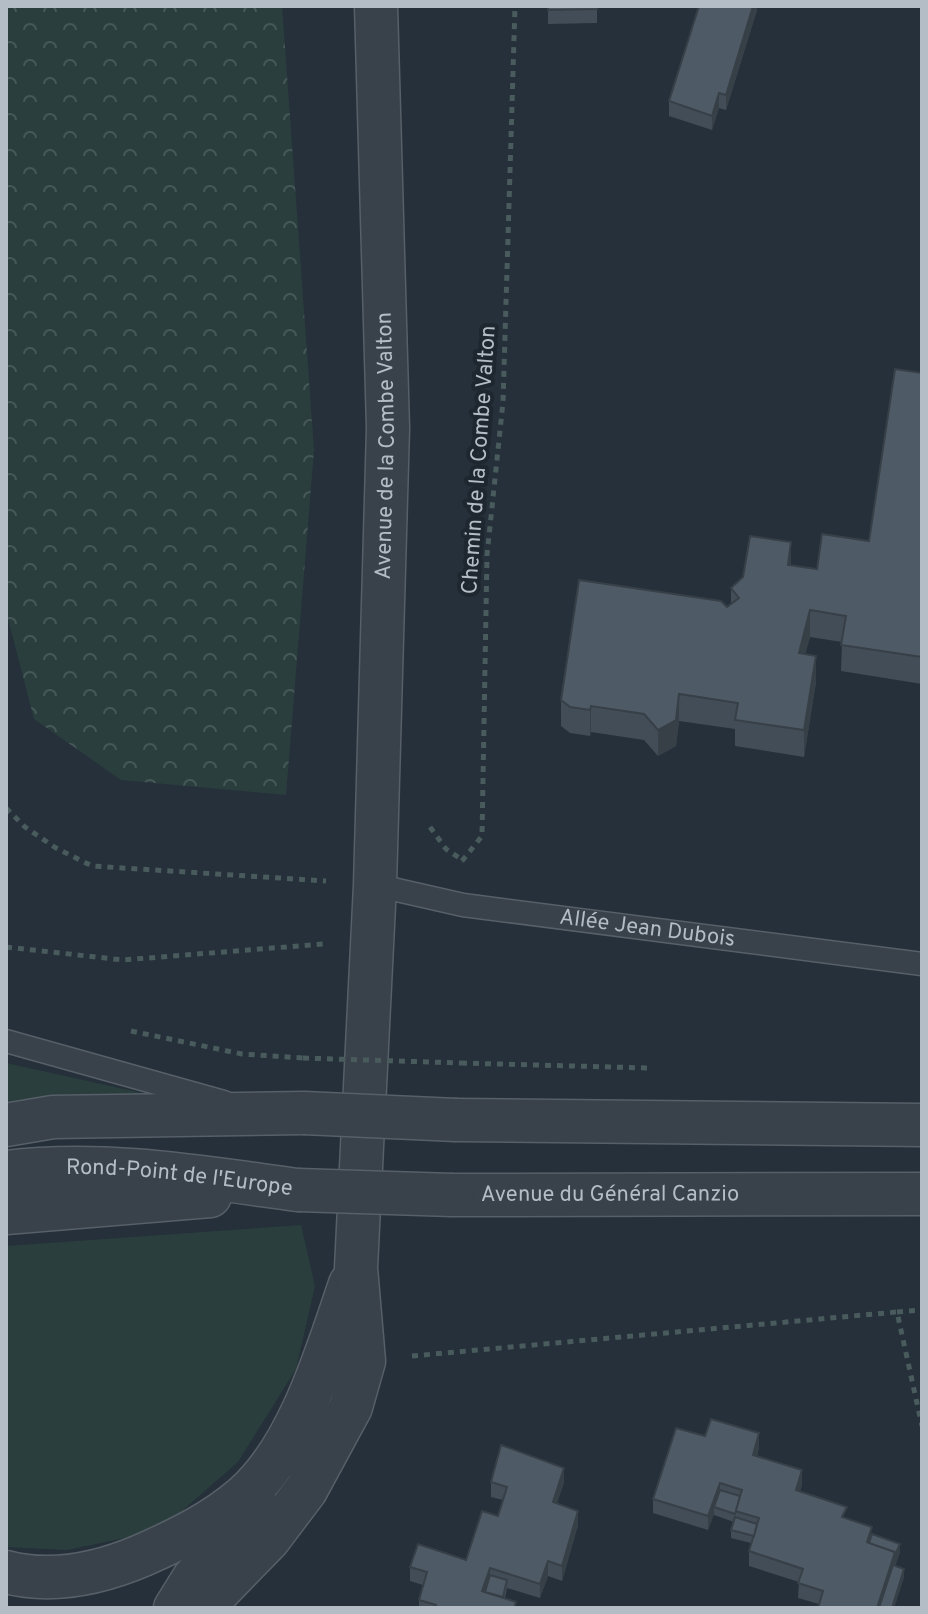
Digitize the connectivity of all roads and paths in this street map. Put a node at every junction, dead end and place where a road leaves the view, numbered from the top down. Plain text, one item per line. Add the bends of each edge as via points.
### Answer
1 (376, 6) edge
2 (515, 6) edge
3 (6, 808) edge
4 (375, 885) junction
5 (432, 898) junction
6 (332, 945) dead end
7 (6, 947) edge
8 (922, 964) edge
9 (117, 1028) dead end
10 (6, 1041) edge
11 (461, 1063) dead end
12 (263, 1113) junction
13 (6, 1125) edge
14 (922, 1125) edge
15 (6, 1172) edge
16 (298, 1190) junction
17 (922, 1194) edge
18 (6, 1213) edge
19 (356, 1268) junction
20 (922, 1310) edge
21 (897, 1312) junction
22 (364, 1361) junction
23 (307, 1399) junction
24 (922, 1426) edge
25 (6, 1572) edge
26 (175, 1608) edge
27 (202, 1608) edge

1 - 4 street, Avenue de la Combe Valton via 388,428
2 - 5 path, Chemin de la Combe Valton via 503,402 487,555 482,836
3 - 4 path via 56,848 92,866
4 - 5 lane, Allée Jean Dubois
4 - 19 street
5 - 8 lane, Allée Jean Dubois
6 - 7 path via 314,942 123,960
9 - 11 path, bridge via 242,1054
10 - 12 lane
12 - 13 street via 53,1117
12 - 14 street, bridge
15 - 16 street, Rond-Point de l'Europe via 142,1169
16 - 17 street, Avenue du Général Canzio, bridge via 452,1195
16 - 18 street, Rond-Point de l'Europe
19 - 22 street
19 - 23 street
20 - 21 path
21 - 22 path
21 - 24 path
22 - 27 street via 351,1407 306,1490 269,1539
23 - 25 street via 258,1481 217,1517 164,1546 101,1569 50,1578
23 - 26 street via 273,1488 193,1579

